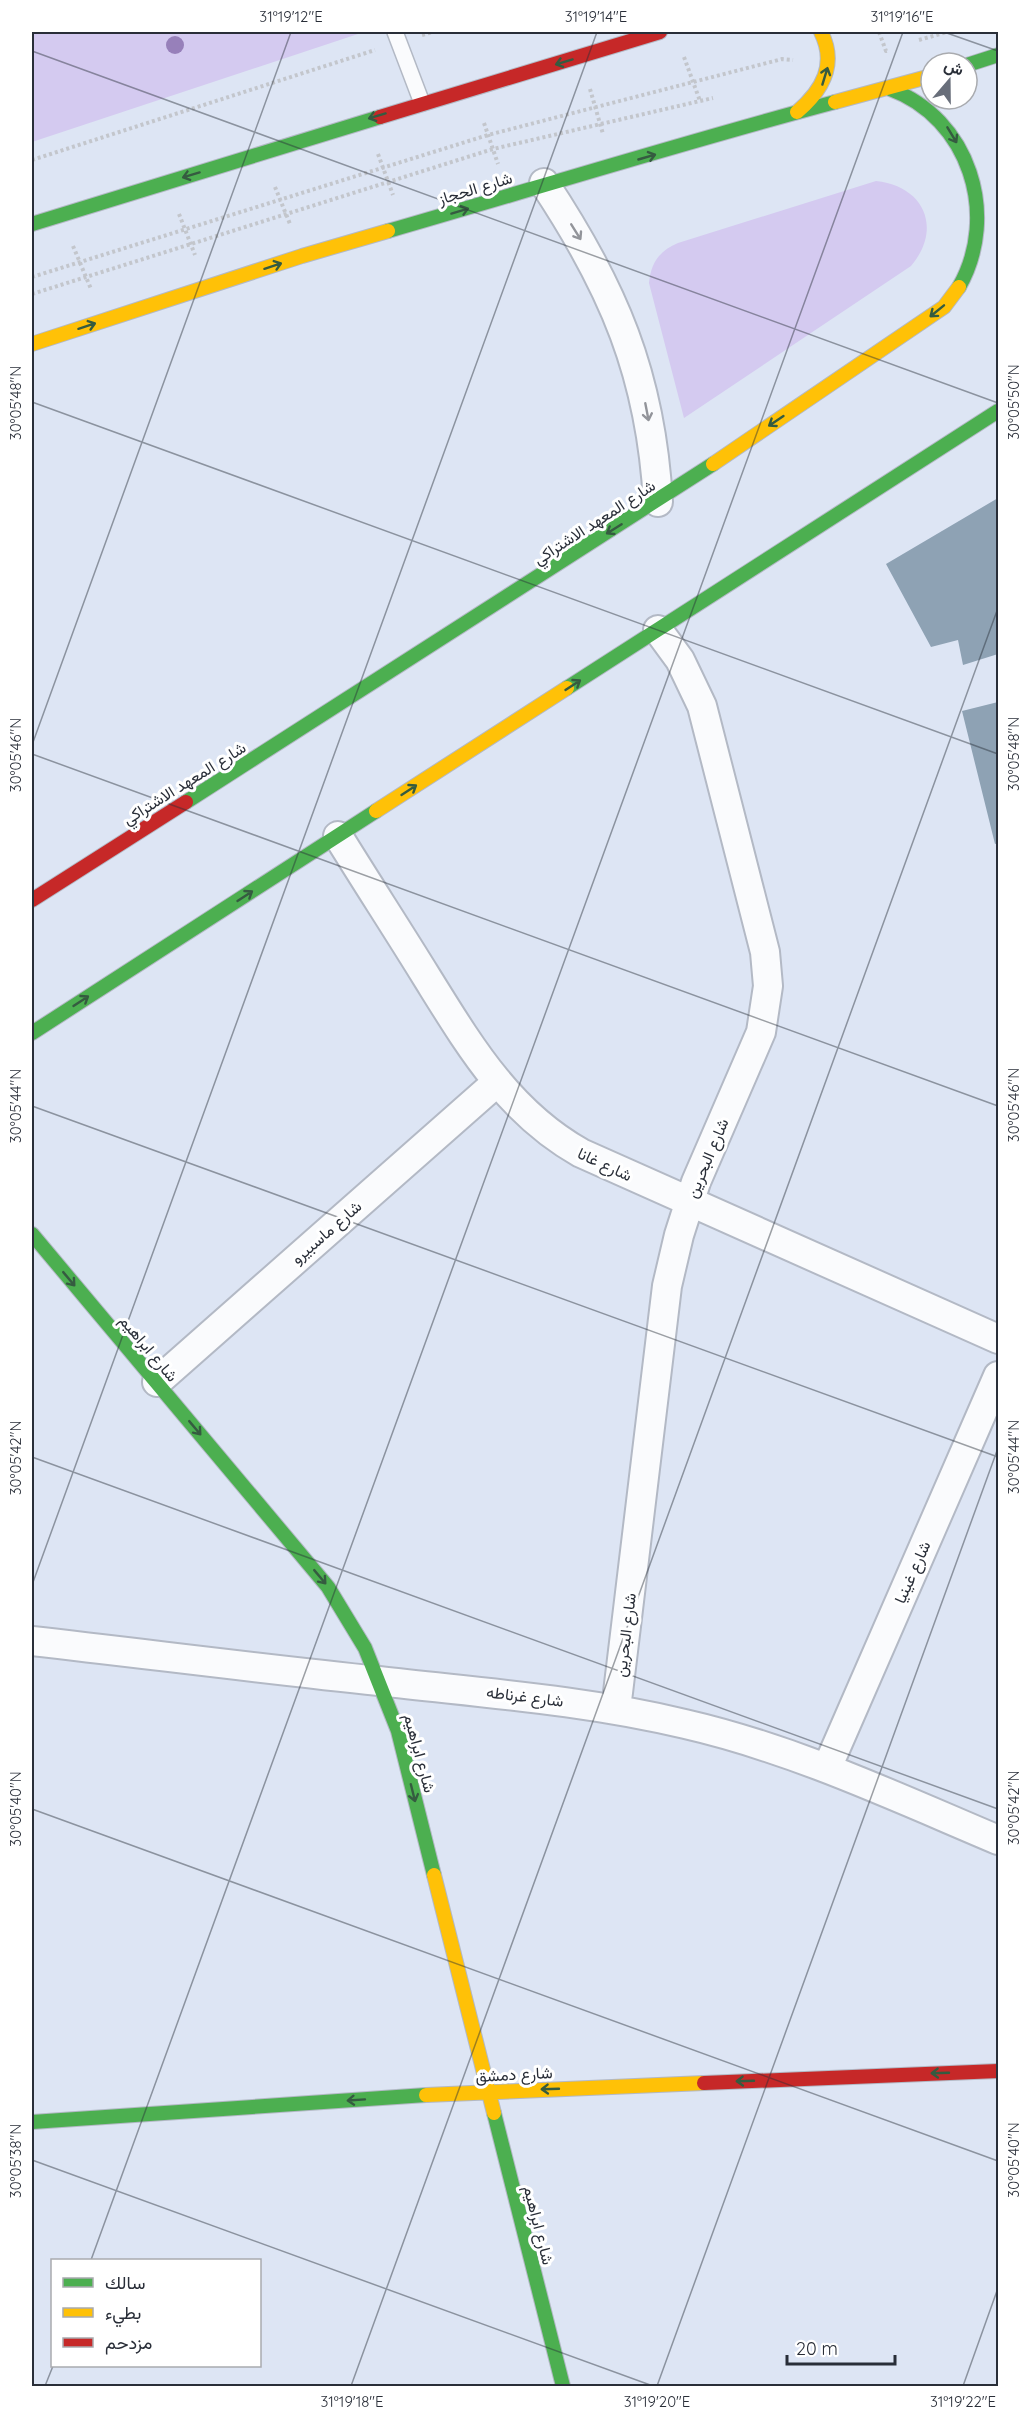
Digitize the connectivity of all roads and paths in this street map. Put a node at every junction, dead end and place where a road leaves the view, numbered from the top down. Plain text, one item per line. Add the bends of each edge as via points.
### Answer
1 (433, 32) edge
2 (660, 32) edge
3 (821, 32) edge
4 (879, 32) edge
5 (947, 32) edge
6 (397, 37) edge
7 (915, 42) dead end
8 (895, 48) dead end
9 (682, 51) dead end
10 (999, 55) edge
11 (582, 57) junction
12 (979, 61) edge
13 (799, 66) dead end
14 (919, 80) edge
15 (693, 81) junction
16 (890, 89) junction
17 (475, 90) junction
18 (722, 96) dead end
19 (700, 101) junction
20 (422, 103) junction
21 (594, 105) junction
22 (797, 112) junction
23 (363, 121) junction
24 (600, 122) junction
25 (488, 135) junction
26 (710, 139) junction
27 (493, 149) junction
28 (261, 153) junction
29 (32, 160) edge
30 (382, 166) junction
31 (612, 167) junction
32 (388, 181) junction
33 (166, 183) junction
34 (544, 183) junction
35 (508, 196) junction
36 (280, 198) junction
37 (286, 213) junction
38 (60, 215) junction
39 (32, 224) edge
40 (185, 228) junction
41 (403, 228) junction
42 (190, 244) junction
43 (302, 256) junction
44 (80, 262) junction
45 (32, 277) edge
46 (86, 277) junction
47 (207, 287) junction
48 (32, 294) edge
49 (104, 320) junction
50 (32, 344) edge
51 (999, 411) edge
52 (658, 502) junction
53 (658, 630) junction
54 (338, 836) junction
55 (32, 900) edge
56 (32, 1033) edge
57 (496, 1083) junction
58 (689, 1201) junction
59 (32, 1234) edge
60 (999, 1339) edge
61 (999, 1376) edge
62 (157, 1382) junction
63 (32, 1641) edge
64 (380, 1681) junction
65 (616, 1709) junction
66 (827, 1768) junction
67 (999, 1840) edge
68 (999, 2071) edge
69 (487, 2091) junction
70 (32, 2122) edge
71 (563, 2386) edge

1 - 6 path
2 - 11 street
22 -> 3 street via 814,99 826,80 829,59
4 - 8 path via 886,51
5 - 7 path
6 - 20 lane
6 - 29 path
9 - 15 path
10 - 12 street
11 -> 17 street
11 - 21 path
13 - 15 path via 789,57
14 - 16 street, شارع الحجاز
15 - 19 path
15 - 21 path
16 - 22 street, شارع الحجاز
16 -> 52 street, شارع المعهد الاشتراكي via 934,112 956,142 978,193 982,246 963,282 934,315
17 - 20 street
17 - 25 path
18 - 19 path
19 - 24 path
19 - 26 path
20 -> 23 street
21 - 24 path
21 - 25 path
22 - 26 street, شارع الحجاز
23 - 28 street
23 - 30 path
24 - 27 path
24 - 31 path
25 - 27 path
25 - 30 path
31 -> 26 street, شارع الحجاز
27 - 32 path
27 - 35 path
28 -> 33 street
28 - 36 path
30 - 32 path
30 - 36 path
31 - 34 street, شارع الحجاز
32 - 37 path
32 - 41 path
33 - 38 street
33 - 40 path
34 - 35 street, شارع الحجاز
34 -> 52 street via 584,245 623,326 648,413
41 -> 35 street, شارع الحجاز
36 - 37 path
36 - 40 path
37 - 42 path
37 - 43 path
38 - 39 street
38 - 44 path
40 - 42 path
40 - 44 path
41 - 43 street, شارع الحجاز
42 - 46 path
42 - 47 path
47 -> 43 street, شارع الحجاز
44 - 45 path
44 - 46 path
46 - 48 path
46 - 49 path
47 - 49 street, شارع الحجاز
50 -> 49 street, شارع الحجاز
51 - 53 street
52 -> 55 street, شارع المعهد الاشتراكي
54 -> 53 street
53 - 58 street, شارع البحرين via 684,666 702,706 768,975 761,1032
56 -> 54 street
54 - 57 street, شارع غانا
57 - 58 street, شارع غانا via 521,1110 565,1144
57 - 62 street, شارع ماسبيرو
58 - 60 street, شارع غانا
58 - 65 street, شارع البحرين via 667,1286
59 -> 62 street, شارع ابراهيم
61 - 66 street, شارع غينيا
62 -> 64 street, شارع ابراهيم via 328,1587
63 - 64 street, شارع غرناطه
64 - 65 street, شارع غرناطه via 536,1696
64 -> 69 street, شارع ابراهيم via 398,1731
65 - 66 street, شارع غرناطه via 723,1734
66 - 67 street, شارع غرناطه
68 -> 69 street, شارع دمشق
69 -> 70 street, شارع دمشق
69 - 71 street, شارع ابراهيم

